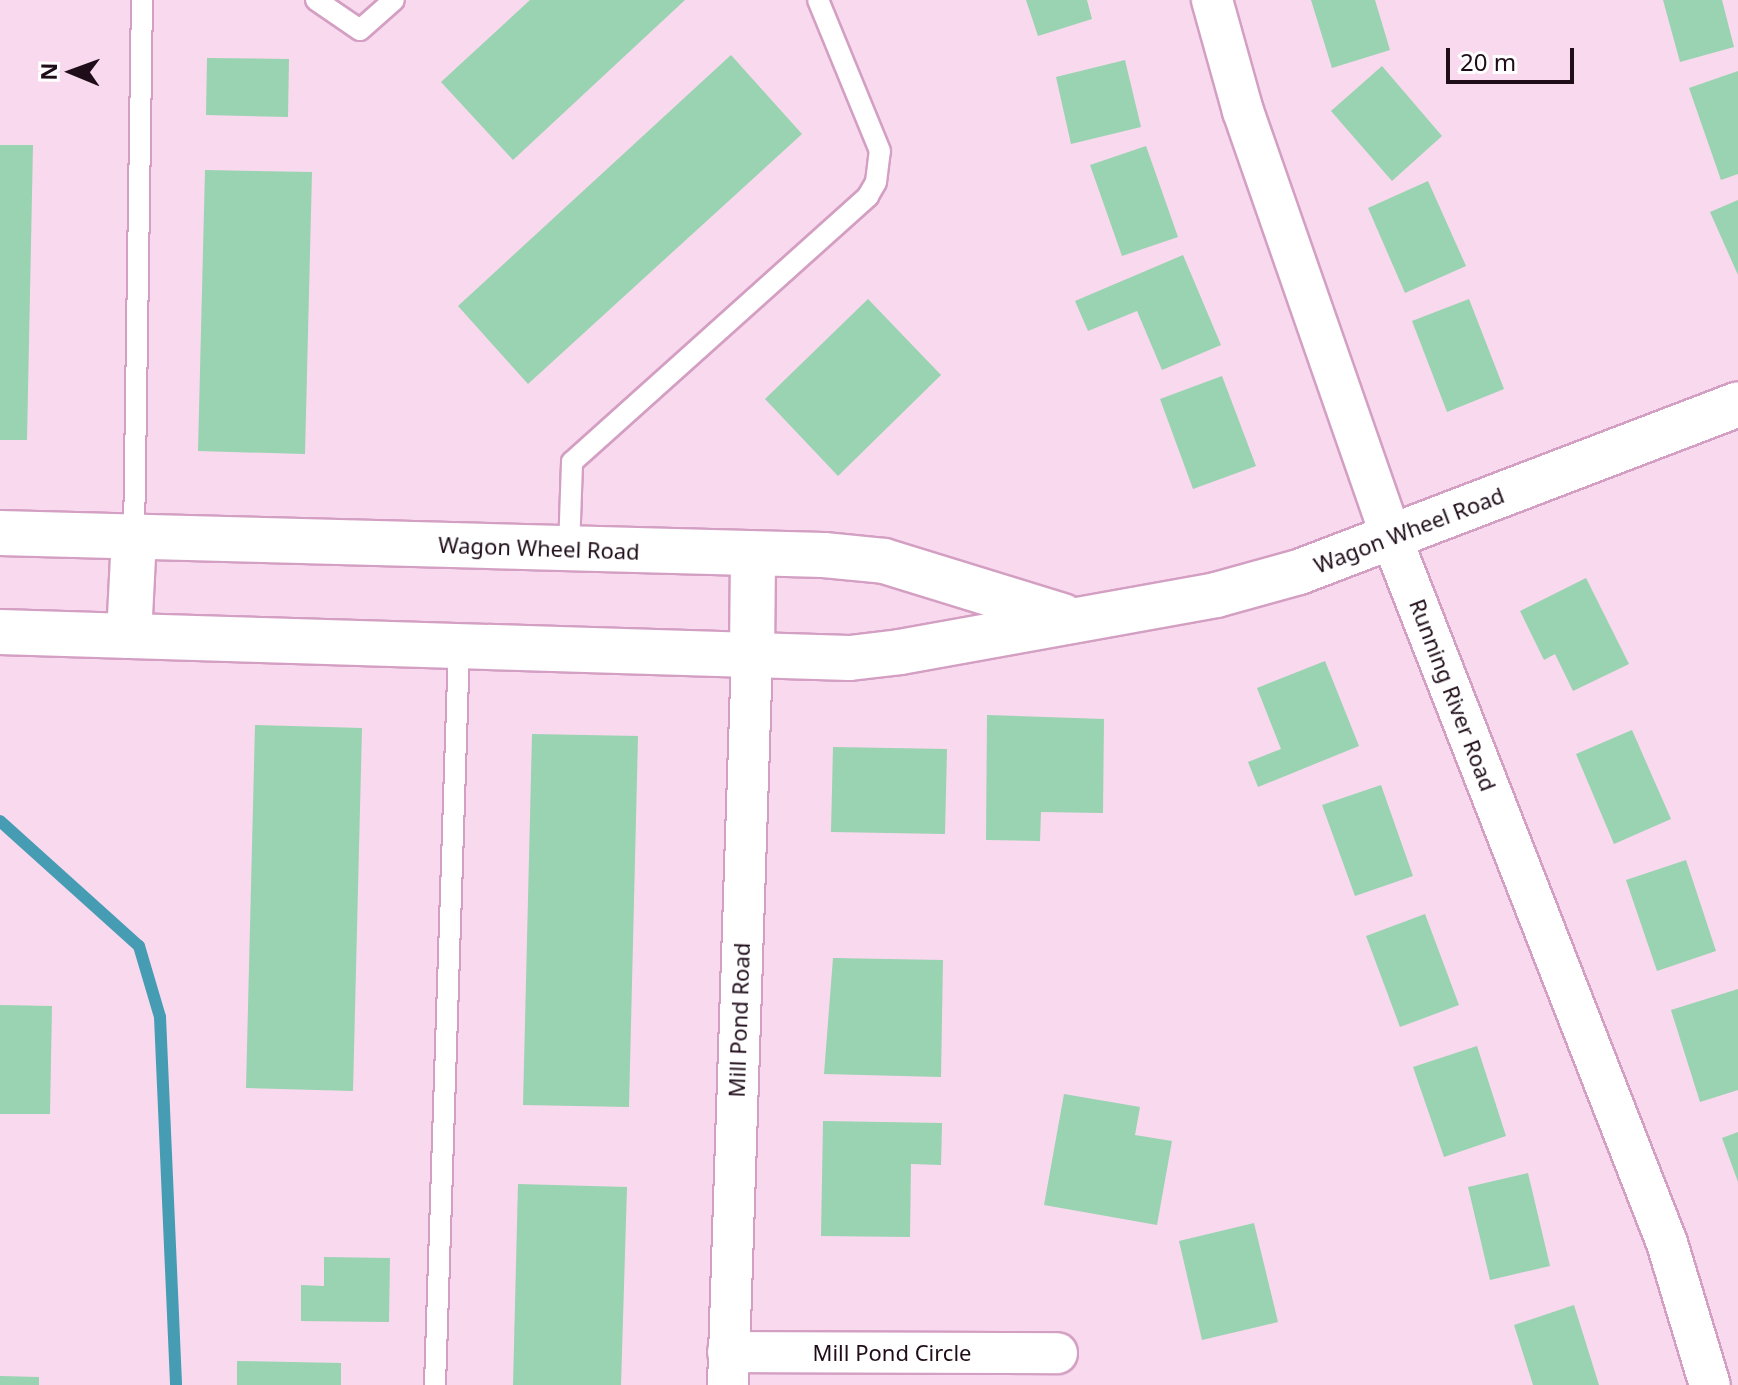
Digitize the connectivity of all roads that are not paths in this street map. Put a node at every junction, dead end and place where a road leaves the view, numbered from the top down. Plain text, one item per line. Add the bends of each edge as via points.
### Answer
1 (142, 0) edge
2 (316, 0) edge
3 (394, 0) edge
4 (818, 0) edge
5 (1212, 0) edge
6 (1738, 404) edge
7 (0, 533) edge
8 (134, 537) junction
9 (1391, 537) junction
10 (569, 549) junction
11 (753, 554) junction
12 (1070, 618) junction
13 (0, 632) edge
14 (129, 636) junction
15 (459, 645) junction
16 (752, 654) junction
17 (1057, 1353) dead end
18 (728, 1369) edge
19 (435, 1385) edge
20 (1710, 1385) edge

1 - 8 lane
2 - 3 lane via 360,30
4 - 10 lane via 880,151 876,182 868,196 572,462
5 - 9 street, Running River Road via 1243,111
6 - 9 street, Wagon Wheel Road
7 - 8 street, Wagon Wheel Road
8 - 10 street, Wagon Wheel Road
8 - 14 street
9 - 12 street, Wagon Wheel Road via 1216,595
9 - 20 street, Running River Road via 1667,1243
10 - 11 street, Wagon Wheel Road
11 - 12 street, Wagon Wheel Road via 884,561
11 - 16 street
12 - 16 street, Wagon Wheel Road via 850,658
13 - 14 street, Wagon Wheel Road
14 - 15 street, Wagon Wheel Road
15 - 16 street, Wagon Wheel Road
15 - 19 lane
16 - 18 street, Mill Pond Road
17 - 18 street, Mill Pond Circle

